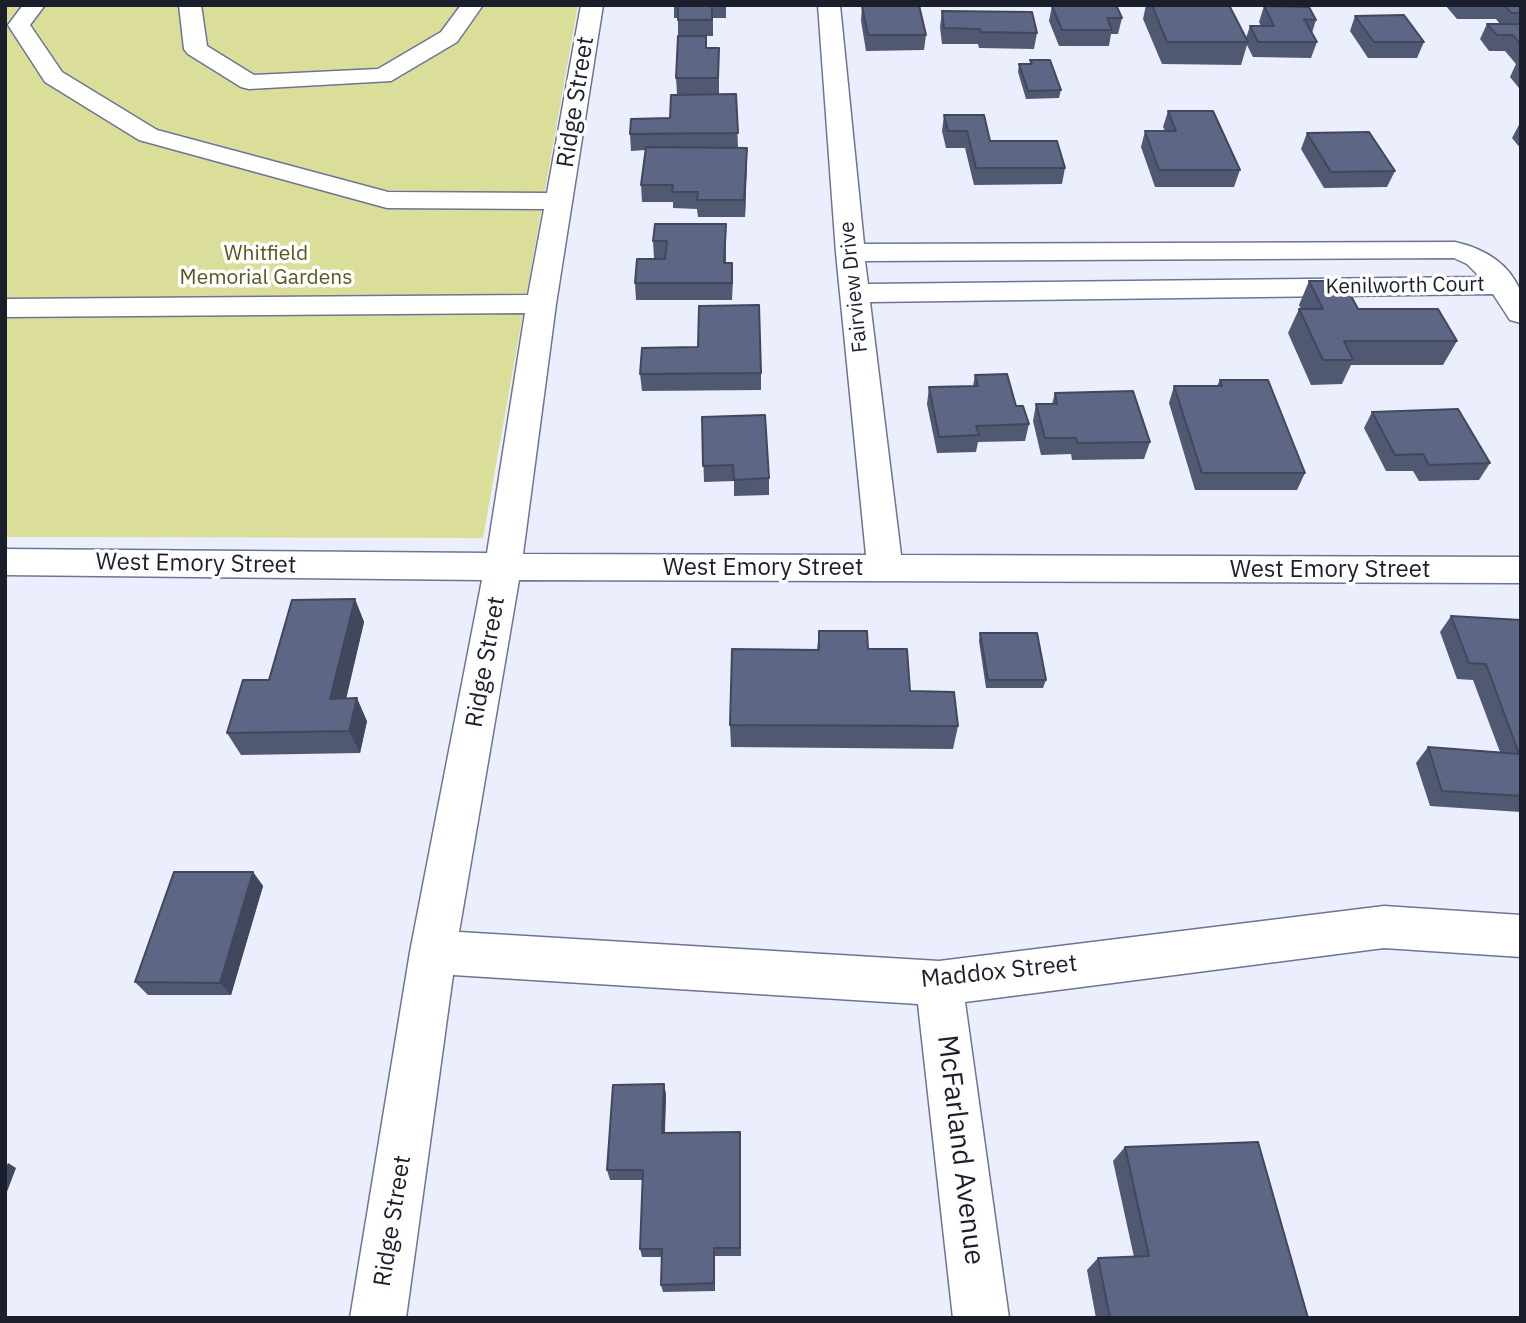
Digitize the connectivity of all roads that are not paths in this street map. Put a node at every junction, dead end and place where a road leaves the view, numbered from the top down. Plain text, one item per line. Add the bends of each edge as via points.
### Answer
1 (34, 5) edge
2 (190, 5) edge
3 (472, 5) edge
4 (592, 5) edge
5 (829, 5) edge
6 (560, 201) junction
7 (850, 253) junction
8 (1501, 285) junction
9 (853, 293) junction
10 (541, 304) junction
11 (5, 308) edge
12 (1521, 314) edge
13 (5, 562) edge
14 (503, 567) junction
15 (885, 568) junction
16 (1521, 570) edge
17 (1521, 936) edge
18 (433, 952) junction
19 (939, 983) junction
20 (378, 1318) edge
21 (981, 1318) edge

1 - 6 street via 19,25 53,77 148,135 387,201
2 - 3 street via 196,49 249,82 383,76 449,37
4 - 6 street, Ridge Street
5 - 7 street, Fairview Drive
6 - 10 street, Ridge Street
7 - 8 street, Kenilworth Court via 1455,250 1482,259
7 - 9 street, Fairview Drive
8 - 9 street, Kenilworth Court
8 - 12 street
9 - 15 street, Fairview Drive
10 - 11 street
10 - 14 street, Ridge Street
13 - 14 street, West Emory Street
14 - 15 street, West Emory Street
14 - 18 street, Ridge Street
15 - 16 street, West Emory Street
17 - 19 street, Maddox Street via 1384,927
18 - 19 street, Maddox Street
18 - 20 street, Ridge Street
19 - 21 street, McFarland Avenue

